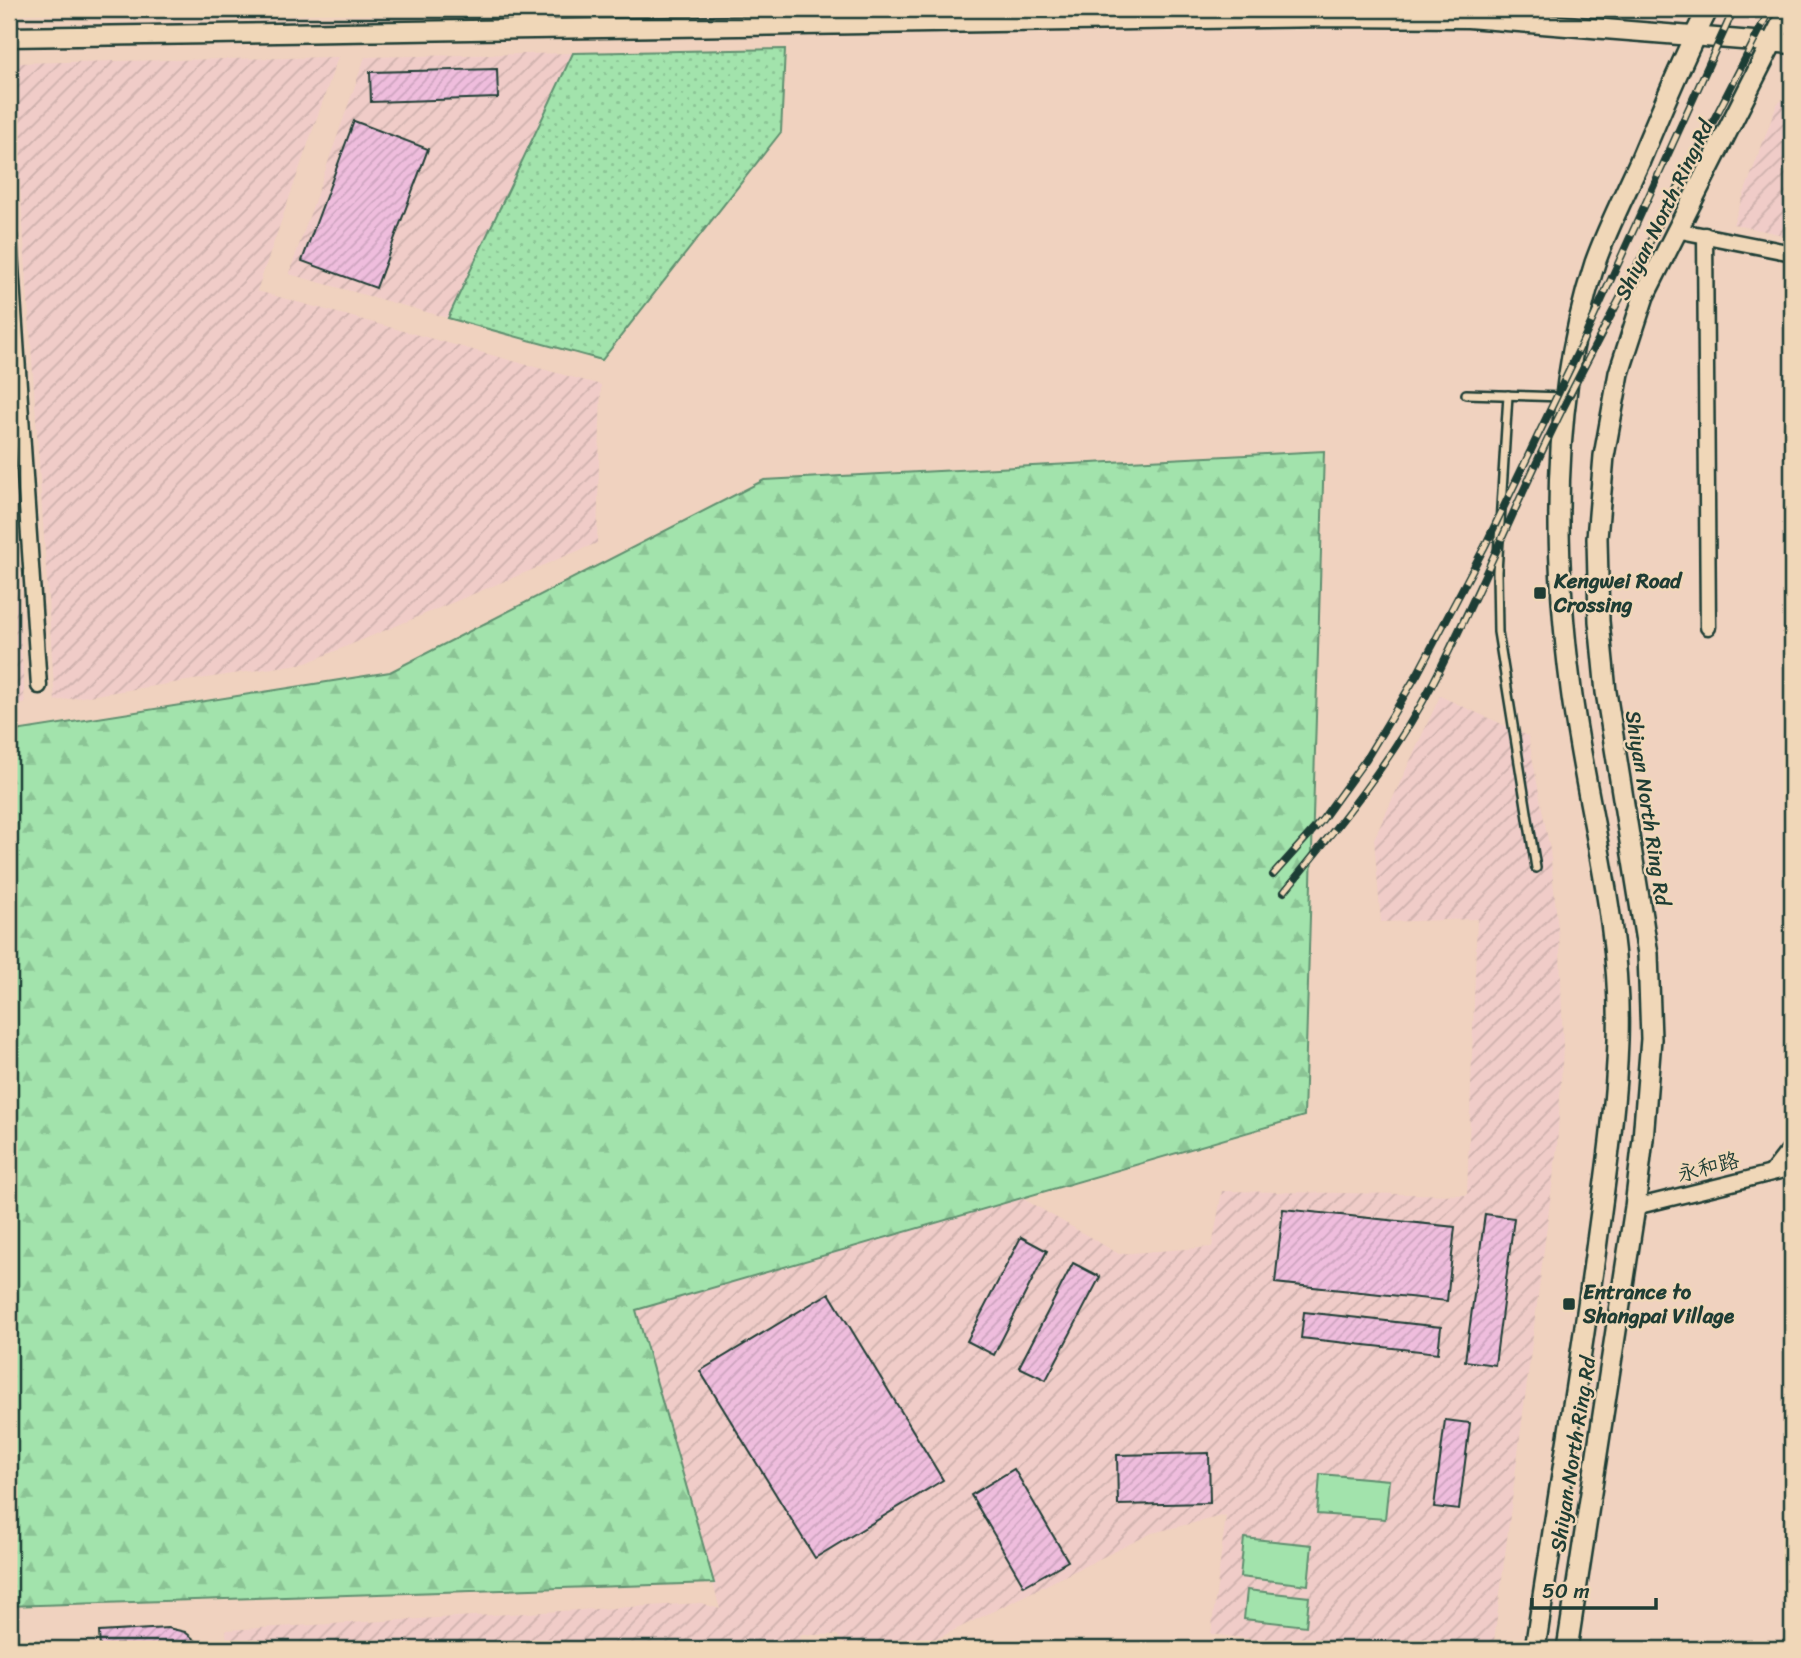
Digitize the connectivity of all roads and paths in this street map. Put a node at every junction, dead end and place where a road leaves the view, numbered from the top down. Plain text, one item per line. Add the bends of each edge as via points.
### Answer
1 (1708, 9) edge
2 (1789, 9) edge
3 (1363, 13) edge
4 (1694, 36) junction
5 (9, 37) edge
6 (1782, 43) edge
7 (1676, 230) junction
8 (9, 236) edge
9 (1705, 236) junction
10 (1792, 253) edge
11 (1466, 394) dead end
12 (1508, 395) junction
13 (1566, 397) junction
14 (1708, 627) dead end
15 (39, 686) dead end
16 (1536, 868) dead end
17 (1792, 1146) edge
18 (1792, 1168) edge
19 (1771, 1173) junction
20 (1635, 1207) junction
21 (1535, 1649) edge
22 (1567, 1649) edge

1 - 4 main road, Shiyan North Ring Rd
2 - 6 main road, Shiyan North Ring Rd
3 - 4 street
3 - 5 street
4 - 6 street
4 - 13 main road, Shiyan North Ring Rd via 1596,261
6 - 7 main road, Shiyan North Ring Rd
7 - 9 street
7 - 20 main road, Shiyan North Ring Rd via 1644,296 1619,373 1604,456 1597,538 1606,692 1648,954 1651,1039
8 - 15 street
9 - 10 street
9 - 14 street
11 - 12 lane
12 - 13 lane
12 - 16 lane via 1497,572 1498,632
13 - 21 main road, Shiyan North Ring Rd via 1558,547 1563,619 1615,956 1619,1037 1612,1136
17 - 19 street
18 - 19 street, 永和路
19 - 20 street, 永和路
20 - 22 main road, Shiyan North Ring Rd

